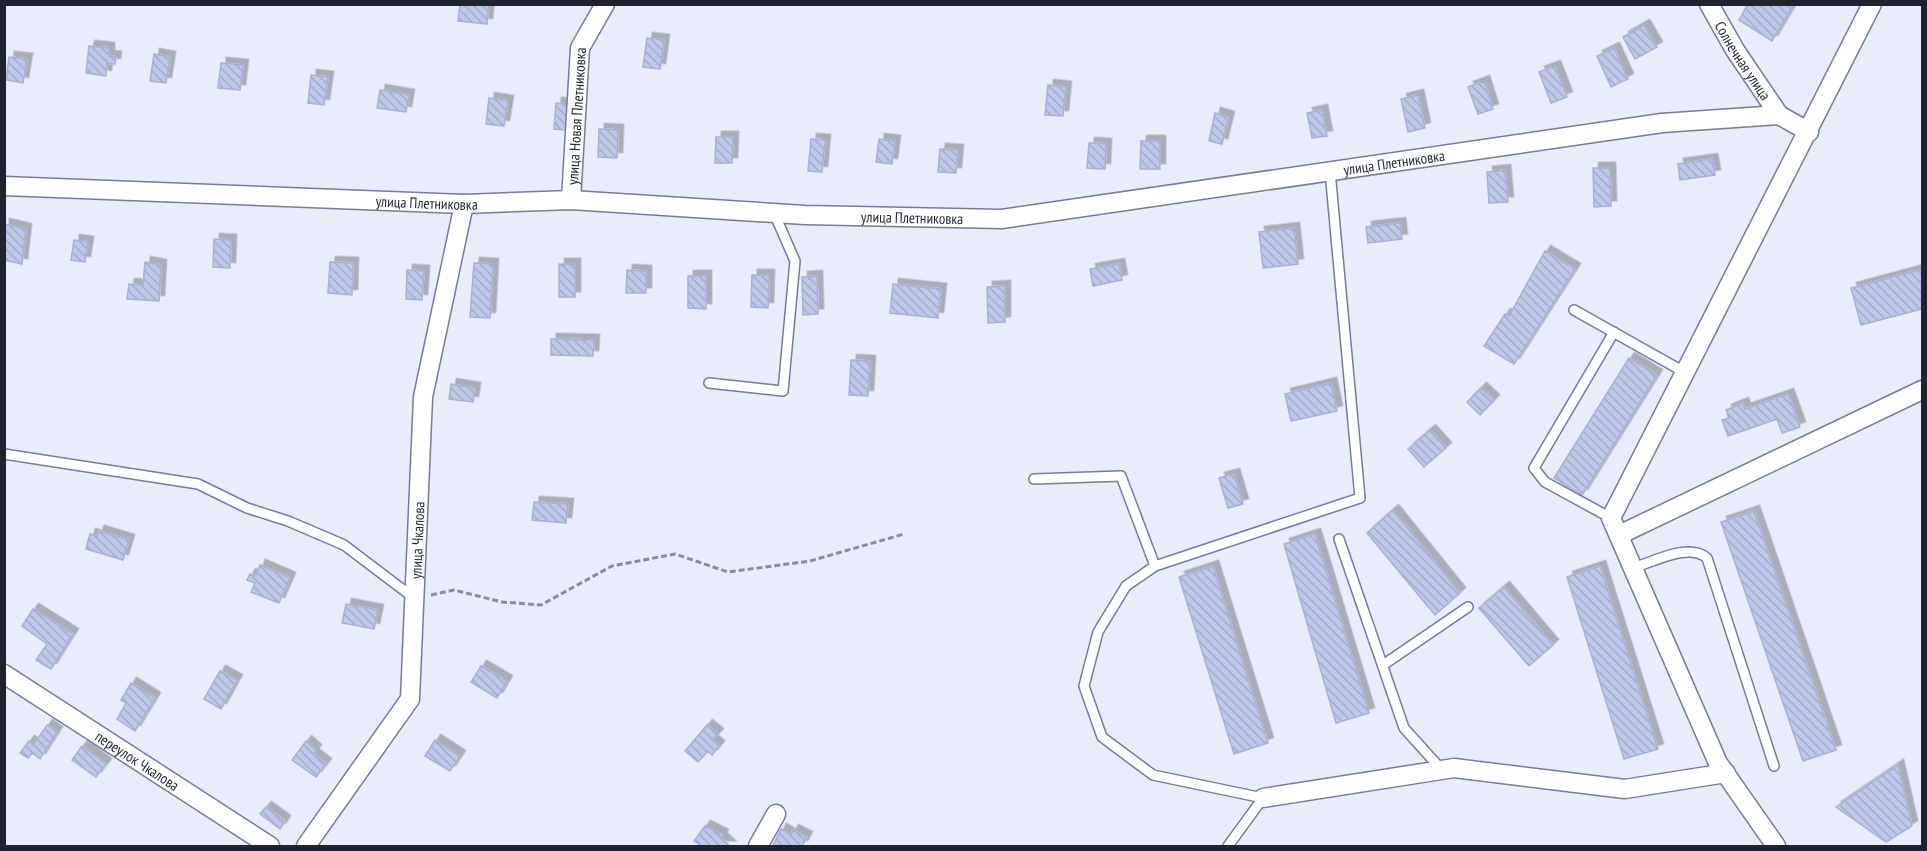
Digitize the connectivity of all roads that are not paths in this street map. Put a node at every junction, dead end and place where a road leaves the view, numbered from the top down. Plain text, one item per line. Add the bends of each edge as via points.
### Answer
1 (605, 4) edge
2 (1709, 4) edge
3 (1872, 4) edge
4 (1779, 115) junction
5 (1809, 132) junction
6 (1330, 171) junction
7 (4, 186) edge
8 (571, 200) junction
9 (464, 204) junction
10 (774, 213) junction
11 (1574, 310) dead end
12 (1614, 332) junction
13 (1686, 373) junction
14 (709, 383) dead end
15 (1923, 390) edge
16 (4, 454) edge
17 (1034, 479) dead end
18 (1611, 518) junction
19 (1619, 535) junction
20 (1339, 539) dead end
21 (1155, 566) junction
22 (1634, 568) junction
23 (414, 598) junction
24 (1468, 607) dead end
25 (1383, 665) junction
26 (4, 674) edge
27 (1774, 766) dead end
28 (1442, 770) junction
29 (1726, 773) junction
30 (1263, 798) junction
31 (776, 814) dead end
32 (270, 846) edge
33 (306, 846) edge
34 (758, 846) edge
35 (1228, 846) edge
36 (1776, 846) edge

1 - 8 street, улица Новая Плетниковка via 580,48
2 - 4 street, Солнечная улица
3 - 5 street
4 - 5 street
4 - 6 street, улица Плетниковка via 1662,123
5 - 13 street
6 - 10 street, улица Плетниковка via 1002,219
6 - 21 lane via 1360,498
7 - 9 street, улица Плетниковка
8 - 9 street, улица Плетниковка
8 - 10 street, улица Плетниковка
9 - 23 street, улица Чкалова via 423,397
10 - 14 lane via 795,261 783,391
11 - 12 lane
12 - 13 lane
12 - 18 lane via 1534,468 1545,482
13 - 18 street
15 - 19 street
16 - 23 lane via 198,484 247,508 344,545
17 - 21 lane via 1121,476
18 - 19 street
19 - 22 street
20 - 25 lane
21 - 30 lane via 1126,586 1098,632 1084,686 1102,737 1153,775
22 - 27 lane via 1690,550 1707,558
22 - 29 street via 1718,763
23 - 33 street, улица Чкалова via 410,699
24 - 25 lane
25 - 28 lane via 1404,728
26 - 32 street, переулок Чкалова
28 - 29 street via 1454,768 1625,789
28 - 30 street
29 - 36 street
30 - 35 lane
31 - 34 street

